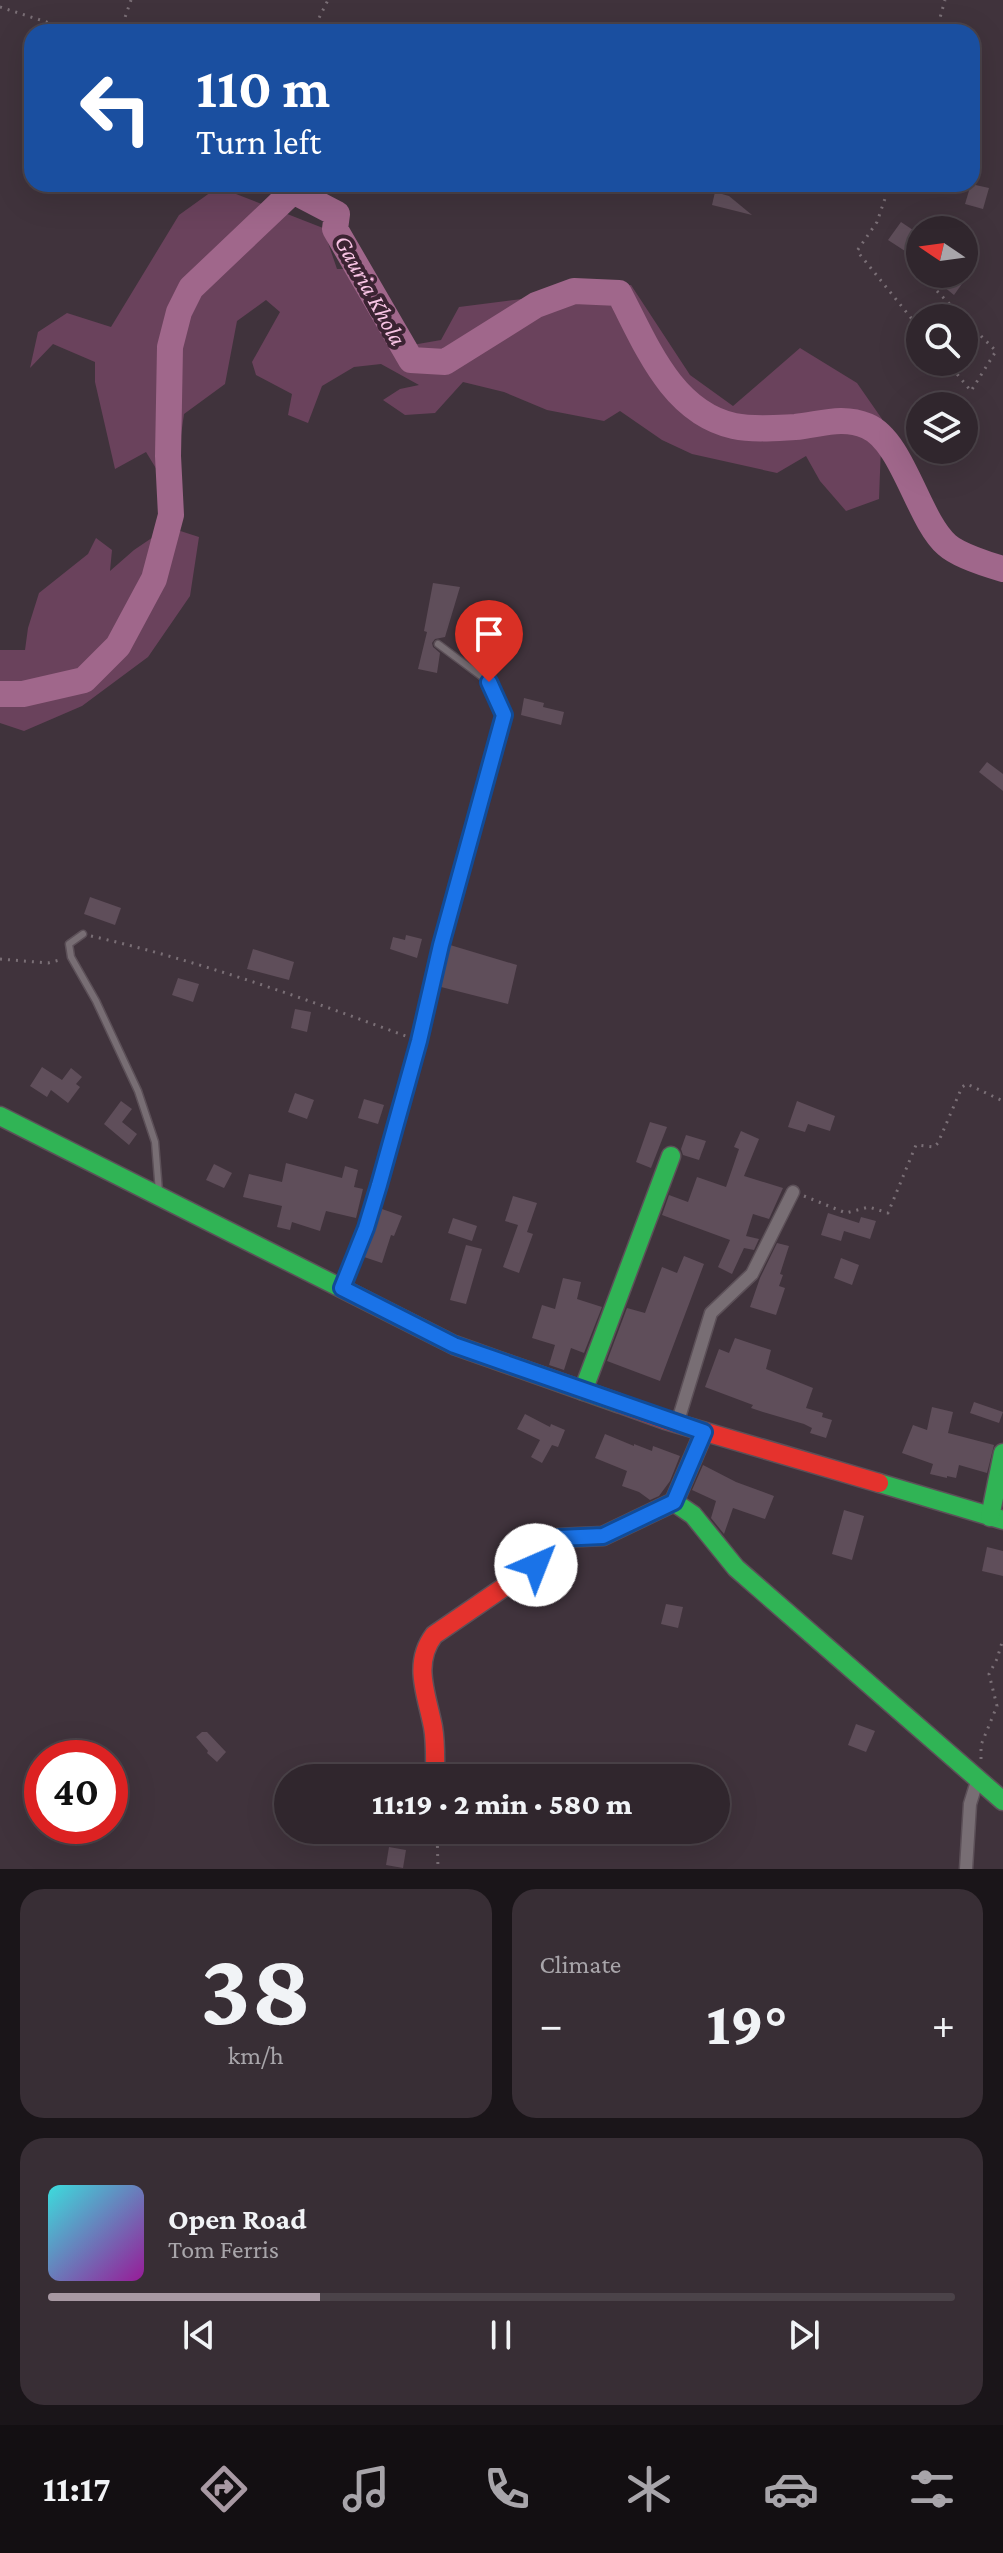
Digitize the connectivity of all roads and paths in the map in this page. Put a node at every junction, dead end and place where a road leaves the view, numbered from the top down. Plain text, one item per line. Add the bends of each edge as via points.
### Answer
1 (131, 0) edge
2 (328, 0) edge
3 (945, 0) edge
4 (0, 7) edge
5 (53, 24) edge
6 (123, 24) edge
7 (316, 24) edge
8 (938, 24) edge
9 (887, 192) edge
10 (937, 291) dead end
11 (950, 304) edge
12 (906, 312) edge
13 (978, 332) edge
14 (959, 376) edge
15 (438, 644) dead end
16 (83, 934) joint
17 (71, 957) junction
18 (0, 959) edge
19 (419, 1041) junction
20 (1003, 1101) edge
21 (0, 1116) edge
22 (671, 1156) dead end
23 (793, 1192) joint
24 (159, 1195) junction
25 (342, 1288) junction
26 (583, 1391) junction
27 (677, 1424) junction
28 (704, 1432) junction
29 (1003, 1453) edge
30 (674, 1502) junction
31 (997, 1518) edge
32 (1003, 1639) edge
33 (435, 1764) edge
34 (978, 1778) junction
35 (1003, 1801) edge
36 (437, 1844) edge
37 (438, 1869) edge
38 (966, 1869) edge

1 - 6 path
2 - 7 path
3 - 8 path
4 - 5 path
9 - 12 path via 877,222 857,251
10 - 11 path
13 - 14 path via 996,351 971,391
15 - 19 lane via 489,682 504,715
16 - 17 lane via 69,944
16 - 19 path via 275,988
17 - 18 path via 48,963
17 - 24 lane via 138,1091 155,1142
19 - 25 lane via 366,1228
20 - 23 path via 967,1084 962,1087 938,1143 916,1145 888,1213 869,1207 846,1213
21 - 24 street
22 - 26 street
23 - 27 street via 752,1274 711,1313
24 - 25 street
25 - 26 street via 454,1345
26 - 27 street
27 - 28 street
28 - 30 street
28 - 31 street
29 - 31 street
30 - 33 street via 603,1536 558,1538 536,1565 425,1644 422,1684 434,1730
30 - 34 street via 693,1515 736,1568
32 - 34 path via 989,1674 997,1706 981,1745
34 - 35 street
34 - 38 street via 970,1804
36 - 37 path

